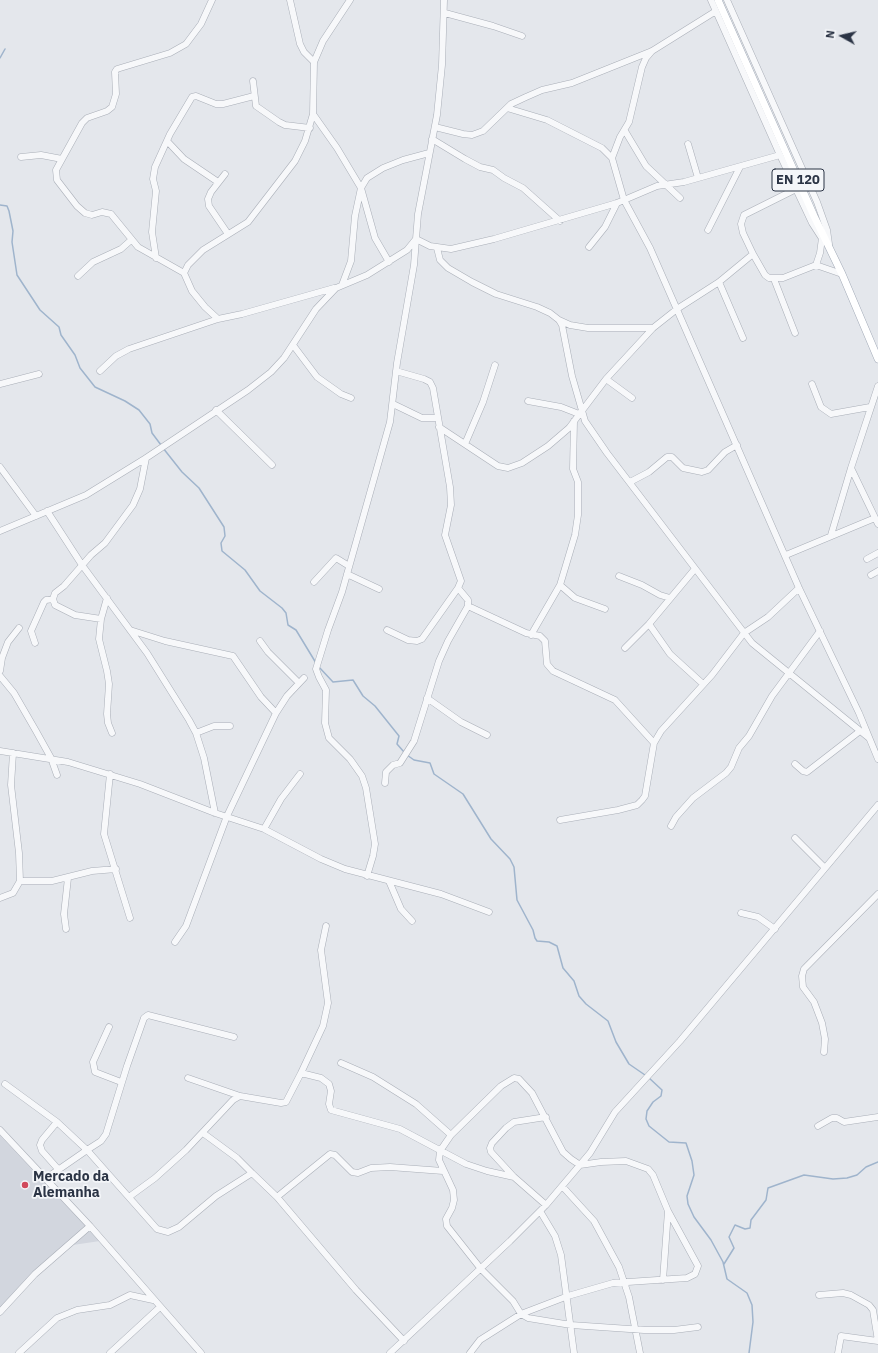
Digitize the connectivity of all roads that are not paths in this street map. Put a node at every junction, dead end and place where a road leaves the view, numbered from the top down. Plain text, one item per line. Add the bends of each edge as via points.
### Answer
1 (212, 0) edge
2 (290, 0) edge
3 (350, 0) edge
4 (444, 0) edge
5 (711, 0) edge
6 (718, 0) edge
7 (727, 0) edge
8 (716, 11) junction
9 (445, 13) junction
10 (522, 36) dead end
11 (652, 51) junction
12 (314, 62) junction
13 (253, 81) dead end
14 (254, 96) junction
15 (507, 108) junction
16 (313, 114) junction
17 (434, 127) junction
18 (310, 128) junction
19 (625, 131) junction
20 (432, 139) junction
21 (167, 141) junction
22 (688, 144) dead end
23 (429, 153) junction
24 (780, 155) junction
25 (21, 157) dead end
26 (612, 158) junction
27 (62, 159) junction
28 (740, 167) junction
29 (226, 174) dead end
30 (698, 178) junction
31 (218, 182) junction
32 (666, 185) junction
33 (361, 188) junction
34 (796, 190) junction
35 (680, 198) dead end
36 (621, 202) junction
37 (560, 221) junction
38 (708, 230) dead end
39 (228, 234) junction
40 (822, 238) junction
41 (416, 239) junction
42 (130, 241) junction
43 (829, 246) junction
44 (589, 247) dead end
45 (437, 248) junction
46 (753, 254) junction
47 (156, 258) junction
48 (389, 262) junction
49 (816, 265) junction
50 (184, 273) junction
51 (842, 274) junction
52 (78, 276) dead end
53 (774, 279) junction
54 (719, 282) junction
55 (342, 285) junction
56 (336, 288) junction
57 (677, 309) junction
58 (218, 319) junction
59 (560, 320) junction
60 (653, 328) junction
61 (794, 333) dead end
62 (743, 338) dead end
63 (293, 345) junction
64 (878, 359) edge
65 (495, 365) dead end
66 (396, 370) junction
67 (100, 371) dead end
68 (39, 374) dead end
69 (606, 379) junction
70 (0, 384) edge
71 (812, 384) dead end
72 (878, 386) edge
73 (351, 398) dead end
74 (632, 398) dead end
75 (528, 401) dead end
76 (393, 404) junction
77 (870, 407) junction
78 (216, 410) junction
79 (580, 412) junction
80 (437, 418) junction
81 (574, 421) junction
82 (439, 427) junction
83 (465, 444) junction
84 (737, 445) junction
85 (146, 458) junction
86 (272, 465) dead end
87 (0, 467) edge
88 (851, 468) junction
89 (630, 482) junction
90 (47, 511) junction
91 (36, 516) junction
92 (875, 518) junction
93 (878, 524) edge
94 (0, 531) edge
95 (831, 535) junction
96 (878, 553) edge
97 (786, 555) junction
98 (867, 559) dead end
99 (82, 565) junction
100 (349, 566) junction
101 (694, 570) junction
102 (878, 571) edge
103 (347, 574) junction
104 (871, 575) dead end
105 (619, 576) dead end
106 (314, 582) dead end
107 (560, 585) junction
108 (458, 588) junction
109 (799, 588) junction
110 (379, 589) dead end
111 (107, 598) junction
112 (670, 598) junction
113 (53, 599) junction
114 (468, 606) junction
115 (605, 609) dead end
116 (101, 619) junction
117 (649, 624) junction
118 (19, 628) dead end
119 (130, 630) junction
120 (386, 630) dead end
121 (820, 631) junction
122 (744, 633) junction
123 (531, 635) junction
124 (260, 641) dead end
125 (35, 643) dead end
126 (625, 648) dead end
127 (0, 670) edge
128 (789, 675) junction
129 (0, 676) edge
130 (304, 678) dead end
131 (299, 683) junction
132 (703, 684) junction
133 (427, 698) junction
134 (276, 713) junction
135 (230, 726) dead end
136 (860, 731) junction
137 (112, 733) dead end
138 (196, 733) junction
139 (486, 735) dead end
140 (870, 739) junction
141 (654, 743) junction
142 (0, 751) edge
143 (13, 753) junction
144 (51, 758) junction
145 (878, 759) edge
146 (795, 764) dead end
147 (110, 774) junction
148 (300, 774) dead end
149 (57, 775) dead end
150 (385, 783) dead end
151 (878, 805) edge
152 (215, 813) junction
153 (227, 816) junction
154 (560, 820) dead end
155 (671, 826) dead end
156 (264, 829) junction
157 (795, 838) dead end
158 (825, 868) junction
159 (116, 870) junction
160 (367, 876) junction
161 (68, 878) junction
162 (20, 881) junction
163 (389, 881) junction
164 (878, 894) edge
165 (0, 898) edge
166 (489, 912) dead end
167 (741, 913) dead end
168 (130, 918) dead end
169 (412, 921) dead end
170 (326, 926) dead end
171 (775, 928) junction
172 (66, 930) dead end
173 (175, 942) dead end
174 (109, 1027) dead end
175 (234, 1037) dead end
176 (824, 1052) dead end
177 (341, 1063) dead end
178 (301, 1073) junction
179 (188, 1078) dead end
180 (121, 1082) junction
181 (5, 1084) dead end
182 (240, 1096) junction
183 (546, 1117) junction
184 (878, 1117) edge
185 (57, 1122) junction
186 (818, 1126) dead end
187 (0, 1130) edge
188 (203, 1133) junction
189 (451, 1135) junction
190 (87, 1150) junction
191 (440, 1151) junction
192 (580, 1165) junction
193 (58, 1169) junction
194 (443, 1171) junction
195 (252, 1174) junction
196 (514, 1177) junction
197 (45, 1179) junction
198 (562, 1186) junction
199 (129, 1197) junction
200 (277, 1197) junction
201 (546, 1205) junction
202 (540, 1211) junction
203 (668, 1211) junction
204 (90, 1226) junction
205 (480, 1269) junction
206 (663, 1280) junction
207 (624, 1281) junction
208 (819, 1295) dead end
209 (568, 1296) junction
210 (153, 1300) junction
211 (160, 1307) junction
212 (0, 1312) edge
213 (521, 1314) junction
214 (571, 1325) junction
215 (698, 1327) dead end
216 (637, 1329) junction
217 (404, 1341) junction
218 (878, 1341) edge
219 (19, 1353) edge
220 (110, 1353) edge
221 (201, 1353) edge
222 (390, 1353) edge
223 (470, 1353) edge
224 (574, 1353) edge
225 (640, 1353) edge
226 (838, 1353) edge

1 - 27 street via 201,24 186,44 170,53 117,69 116,94 112,106 82,123
2 - 12 street via 300,44
3 - 12 street via 323,41
4 - 9 street
5 - 8 street
6 - 43 main road, EN 120
7 - 43 street via 817,202 827,230
8 - 11 street
8 - 24 street
9 - 10 street
9 - 17 street via 442,65
11 - 15 street via 572,83 533,93
11 - 19 street via 642,67
12 - 16 street
13 - 14 street
14 - 18 street via 256,106 279,122
14 - 21 street via 216,104 194,96
15 - 17 street via 483,131 472,135
15 - 26 street via 547,120 602,148
16 - 18 street
16 - 33 street
17 - 20 street
18 - 39 street via 295,161 248,222
19 - 26 street
19 - 32 street via 646,166
20 - 23 street
20 - 37 street via 523,188
21 - 31 street via 192,165
21 - 47 street via 156,164 153,179 156,191 152,232
22 - 30 street
23 - 33 street via 383,168 368,178
23 - 41 street
24 - 28 street
24 - 34 street
25 - 27 street via 41,155
26 - 36 street
27 - 42 street via 56,170 57,180 76,206 92,215 102,212 110,214
28 - 30 street
28 - 38 street
29 - 31 street
30 - 32 street
31 - 39 street via 209,196 209,206
32 - 35 street
32 - 36 street via 657,186
33 - 48 street via 375,238
33 - 55 street via 355,216 351,261
34 - 40 street
34 - 46 street via 744,215 743,233
36 - 37 street
36 - 44 street
36 - 57 street via 638,224
37 - 45 street via 451,249
39 - 50 street via 203,250 188,265
40 - 43 street
40 - 49 street
41 - 45 street
41 - 48 street via 407,250
41 - 66 street
42 - 47 street
42 - 52 street via 121,250 93,262
43 - 51 main road, EN 120
45 - 59 street via 440,260 448,268 496,294 537,307
46 - 53 street via 765,275
46 - 54 street
47 - 50 street
48 - 55 street via 367,275
49 - 51 street
49 - 53 street
50 - 58 street via 192,291
51 - 64 main road, EN 120
53 - 61 street
54 - 57 street
54 - 62 street
55 - 56 street
56 - 58 street
56 - 63 street via 316,309
57 - 60 street
57 - 84 street
58 - 67 street via 129,349 116,356
59 - 60 street via 570,325 588,328
59 - 79 street
60 - 69 street
63 - 73 street via 317,377
63 - 78 street via 271,372
65 - 83 street
66 - 76 street
66 - 80 street via 430,382
68 - 70 street
69 - 74 street
69 - 79 street
71 - 77 street via 821,407 831,414
72 - 77 street
75 - 79 street
76 - 80 street via 422,418
76 - 100 street
77 - 88 street
78 - 85 street
78 - 86 street
79 - 81 street
79 - 89 street via 592,433
80 - 82 street
81 - 83 street via 548,446 522,463 508,468 498,466
81 - 107 street via 573,469 578,482 578,515 575,535
82 - 83 street
82 - 108 street via 451,505 445,535 461,581
84 - 89 street via 725,452 708,470 702,472 683,468 672,457 667,457
84 - 97 street
85 - 90 street via 86,495
85 - 99 street via 140,489 133,505 105,543
87 - 91 street
88 - 92 street
88 - 95 street
89 - 101 street
90 - 91 street
90 - 99 street
91 - 94 street
92 - 93 street
92 - 95 street
95 - 97 street
96 - 98 street
97 - 109 street
99 - 111 street
99 - 113 street via 55,593
100 - 103 street
100 - 106 street via 336,558
101 - 112 street
101 - 122 street
102 - 104 street
103 - 110 street
103 - 160 street via 318,666 319,677 327,698 326,731 333,744 356,767 366,788 375,844
105 - 112 street
107 - 115 street via 575,598
107 - 123 street
108 - 114 street via 468,600
108 - 120 street via 422,639 408,640
109 - 121 street
109 - 122 street via 768,617
111 - 116 street
111 - 119 street
112 - 117 street
113 - 116 street via 55,605 75,615
113 - 125 street via 44,602 31,631
114 - 123 street
114 - 133 street via 445,648
116 - 137 street via 99,639 109,684 107,714
117 - 126 street
117 - 132 street via 670,654
118 - 127 street via 8,642
119 - 134 street via 164,641 233,656 261,697
119 - 138 street
121 - 128 street
121 - 140 street
122 - 128 street
122 - 132 street
123 - 141 street via 540,636 545,641 547,664 553,671 614,700
124 - 131 street
128 - 136 street
128 - 155 street via 772,696 726,773 693,798
129 - 144 street via 14,693
130 - 131 street
131 - 134 street
132 - 141 street via 661,730
133 - 139 street via 461,722
133 - 150 street via 410,749 400,763 393,765 386,772
134 - 153 street
135 - 138 street via 214,726
136 - 140 street
136 - 146 street via 807,772 803,772
138 - 152 street via 204,758
140 - 145 street
141 - 154 street via 645,796 637,804 618,810
142 - 143 street
143 - 144 street
143 - 162 street via 11,785
144 - 147 street
144 - 149 street
147 - 152 street
147 - 159 street via 104,834
148 - 156 street via 281,799
151 - 158 street
152 - 153 street
153 - 156 street
153 - 173 street via 186,926
156 - 160 street via 321,859
157 - 158 street
158 - 171 street
159 - 161 street
159 - 168 street
160 - 163 street
161 - 162 street via 52,882
161 - 172 street via 64,914
162 - 165 street via 13,893
163 - 166 street via 441,894
163 - 169 street via 400,909
164 - 176 street via 804,969 803,987 814,1002 822,1023
167 - 171 street via 758,917
170 - 178 street via 321,950 328,1003 323,1026
171 - 192 street via 680,1041 615,1112
174 - 180 street via 93,1062 95,1072
175 - 180 street via 148,1015 144,1018
177 - 189 street via 373,1077 416,1104
178 - 182 street via 286,1102
178 - 191 street via 321,1078 329,1084 331,1110 400,1129
179 - 182 street
180 - 190 street via 106,1134 101,1141
181 - 185 street
182 - 188 street via 233,1100
183 - 189 street via 532,1093 519,1079 514,1078 501,1086
183 - 192 street via 563,1152
183 - 196 street via 514,1122 492,1143 491,1152
184 - 186 street via 844,1122 832,1118
185 - 190 street
185 - 193 street via 40,1145
187 - 197 street
188 - 195 street via 237,1158
188 - 199 street via 155,1178
189 - 191 street
190 - 193 street
190 - 199 street
191 - 194 street via 438,1160
191 - 196 street via 466,1164
192 - 198 street
192 - 203 street via 626,1161 648,1168 661,1190
193 - 197 street
194 - 200 street via 390,1167 371,1168 358,1173 352,1172 335,1155 330,1154
194 - 205 street via 453,1190 454,1200 446,1219 446,1226
195 - 199 street via 216,1196 179,1227 168,1232 157,1229
195 - 200 street
196 - 201 street
197 - 204 street
198 - 201 street
198 - 207 street via 594,1221
200 - 217 street via 356,1290
201 - 202 street
202 - 205 street
202 - 209 street via 558,1242
203 - 206 street
203 - 206 street via 698,1266 695,1274 687,1278
204 - 210 street
204 - 212 street via 36,1274
205 - 213 street via 513,1301
205 - 217 street
206 - 207 street
207 - 209 street
207 - 216 street
208 - 218 street via 843,1293 869,1305 873,1310
209 - 213 street
209 - 214 street
210 - 211 street
210 - 219 street via 130,1295 110,1305 77,1310 57,1318
211 - 220 street
211 - 221 street
213 - 214 street via 528,1318
213 - 223 street via 480,1340
214 - 216 street
214 - 224 street
215 - 216 street
216 - 225 street
217 - 222 street
218 - 226 street via 841,1336

